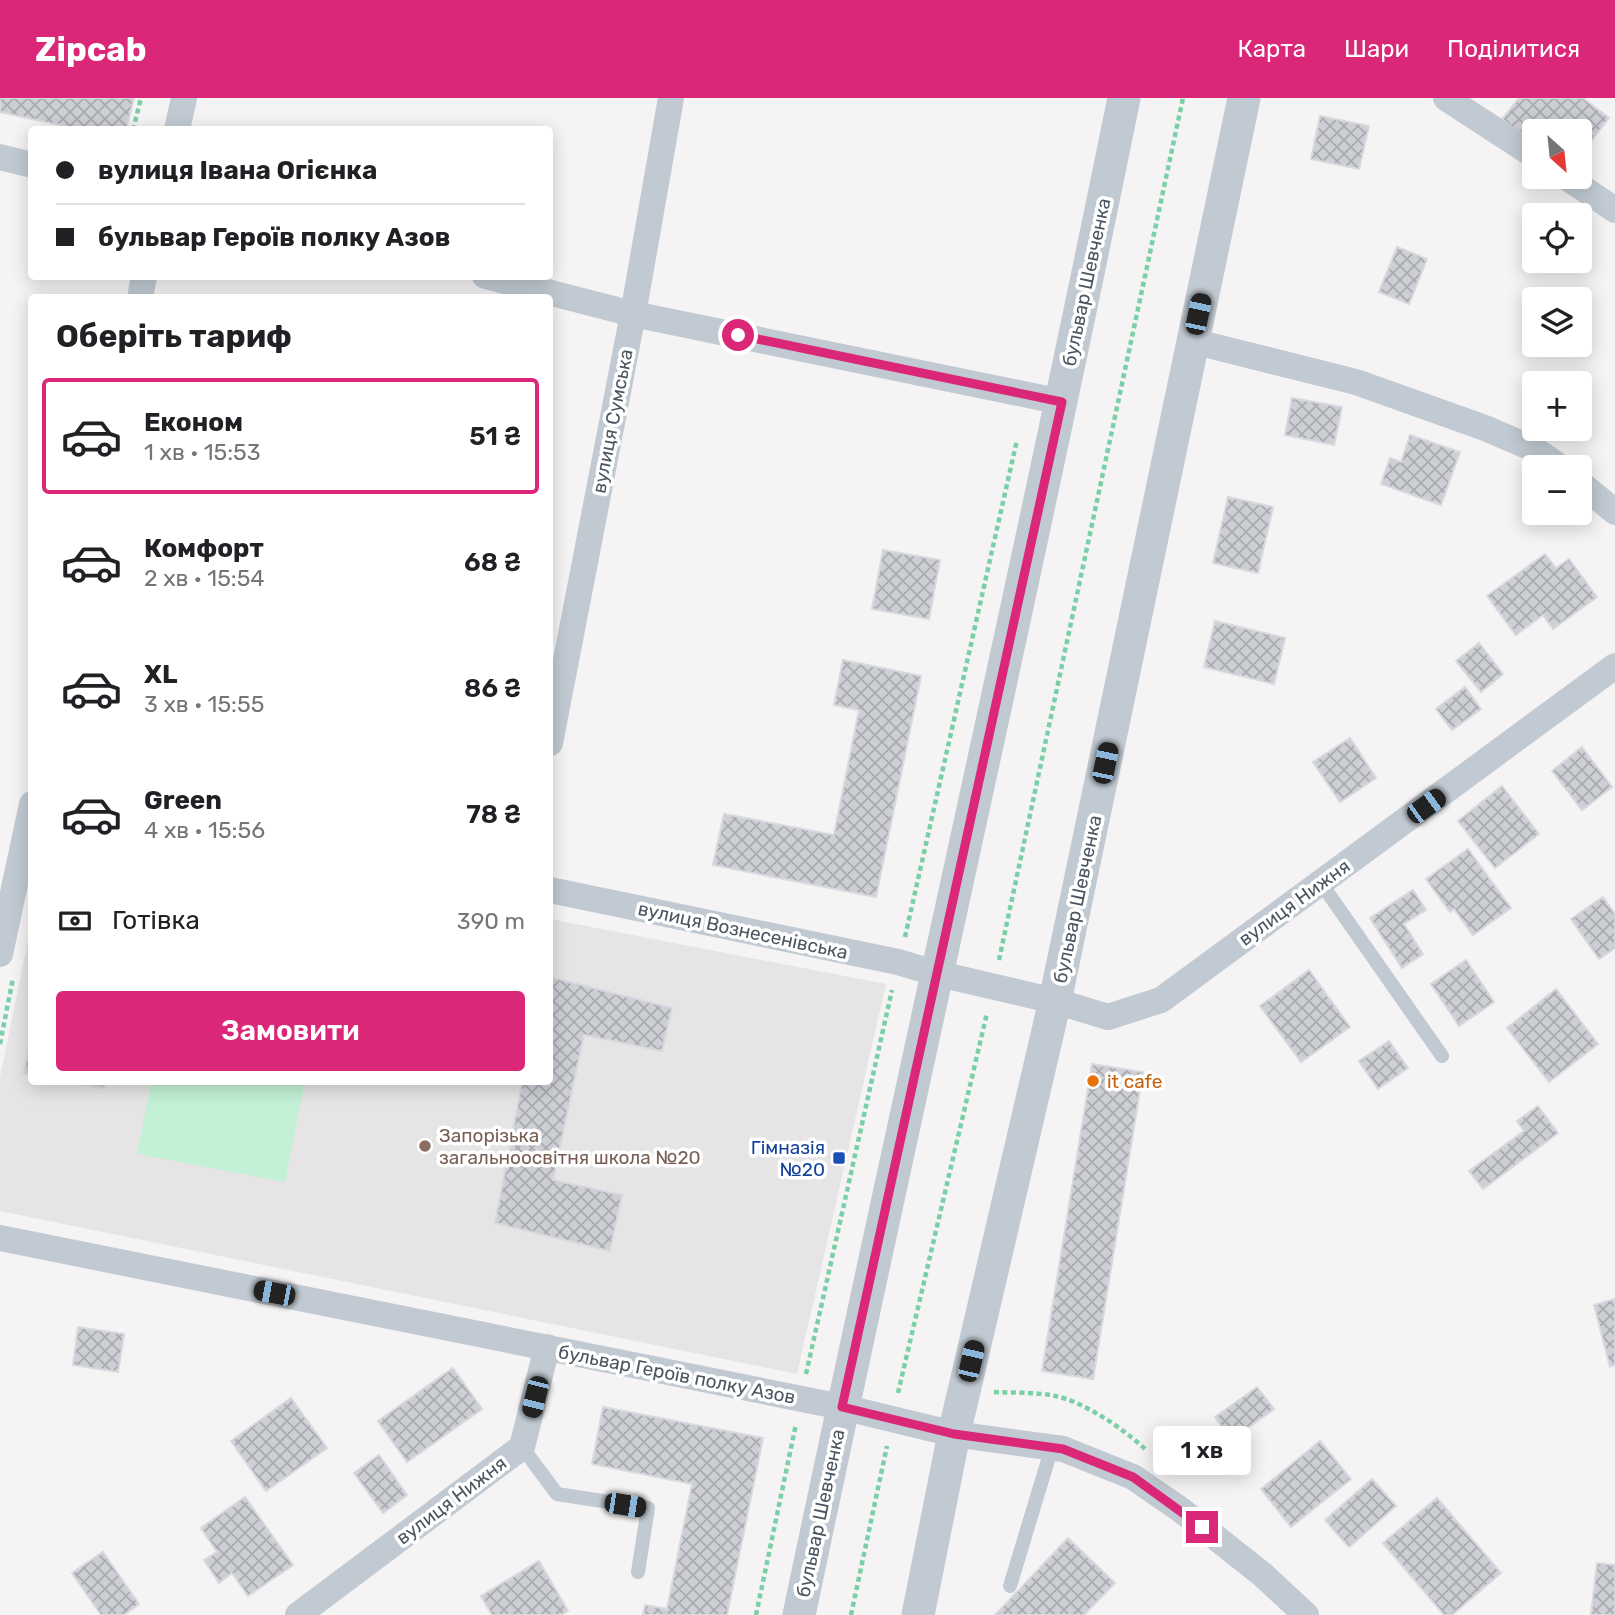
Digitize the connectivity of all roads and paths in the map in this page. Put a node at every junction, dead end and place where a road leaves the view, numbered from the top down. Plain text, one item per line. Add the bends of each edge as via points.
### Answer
1 (141, 98) edge
2 (184, 98) edge
3 (671, 98) edge
4 (1124, 98) edge
5 (1183, 98) edge
6 (1244, 98) edge
7 (1446, 98) edge
8 (134, 126) edge
9 (178, 126) edge
10 (1522, 148) edge
11 (0, 158) edge
12 (28, 164) edge
13 (1584, 189) edge
14 (1615, 210) edge
15 (501, 280) edge
16 (633, 314) junction
17 (1192, 341) junction
18 (1028, 394) junction
19 (1062, 402) junction
20 (1543, 455) edge
21 (1592, 493) edge
22 (1615, 512) edge
23 (1615, 666) edge
24 (553, 727) edge
25 (28, 823) edge
26 (1321, 883) junction
27 (553, 891) edge
28 (1, 948) edge
29 (898, 962) junction
30 (936, 973) junction
31 (994, 986) junction
32 (1055, 1001) junction
33 (1442, 1056) dead end
34 (0, 1238) edge
35 (547, 1347) junction
36 (801, 1399) junction
37 (842, 1407) junction
38 (893, 1419) junction
39 (954, 1434) junction
40 (522, 1447) junction
41 (1052, 1447) junction
42 (638, 1572) dead end
43 (1010, 1587) dead end
44 (298, 1615) edge
45 (756, 1615) edge
46 (799, 1615) edge
47 (851, 1615) edge
48 (918, 1615) edge
49 (1306, 1615) edge

1 - 8 path
2 - 9 street
3 - 16 street, вулиця Сумська
4 - 19 street, бульвар Шевченка
5 - 31 path
6 - 17 street, бульвар Шевченка
7 - 10 street
11 - 12 street
13 - 14 street
15 - 16 street
16 - 18 street
16 - 24 street, вулиця Сумська
17 - 20 street via 1356,382 1485,428
17 - 32 street, бульвар Шевченка
18 - 19 street
18 - 29 path
19 - 30 street, бульвар Шевченка
21 - 22 street
23 - 26 street, вулиця Нижня
25 - 28 street
26 - 32 street, вулиця Нижня via 1161,1000 1108,1017
26 - 33 lane
27 - 29 street, вулиця Вознесенівська
29 - 30 street, вулиця Вознесенівська
29 - 36 path
30 - 31 street, вулиця Нижня
30 - 37 street, бульвар Шевченка
31 - 32 street, вулиця Нижня
31 - 38 path
32 - 39 street, бульвар Шевченка
34 - 35 street, бульвар Героїв полку Азов
35 - 36 street, бульвар Героїв полку Азов
35 - 40 street, вулиця Нижня
36 - 37 street, бульвар Героїв полку Азов
36 - 45 path
37 - 38 street, бульвар Героїв полку Азов
37 - 46 street, бульвар Шевченка
38 - 39 street, бульвар Героїв полку Азов
38 - 47 path
39 - 41 street, бульвар Героїв полку Азов
39 - 48 street, бульвар Шевченка
40 - 42 lane via 557,1494 648,1508
40 - 44 street, вулиця Нижня
41 - 43 lane
41 - 49 street, бульвар Героїв полку Азов via 1133,1477 1263,1575

